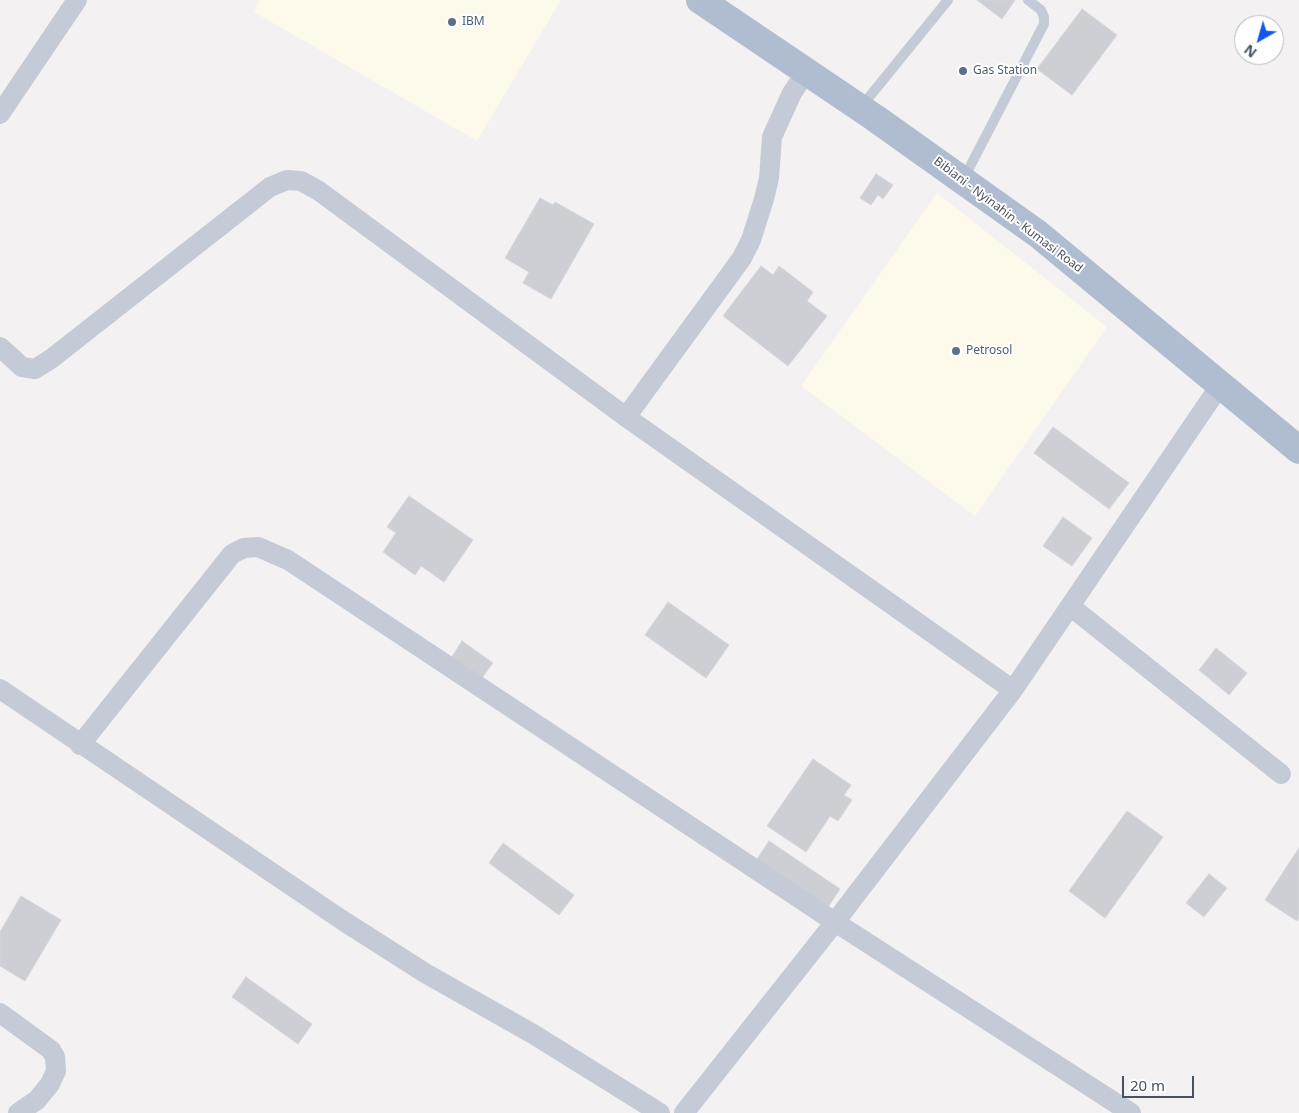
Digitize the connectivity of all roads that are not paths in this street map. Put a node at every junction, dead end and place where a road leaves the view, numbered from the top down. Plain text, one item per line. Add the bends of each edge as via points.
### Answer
1 (77, 0) edge
2 (700, 0) edge
3 (948, 0) edge
4 (1028, 0) edge
5 (806, 72) junction
6 (861, 108) junction
7 (0, 114) edge
8 (963, 180) junction
9 (0, 347) edge
10 (1221, 384) junction
11 (626, 417) junction
12 (1299, 450) edge
13 (1070, 606) junction
14 (0, 689) edge
15 (1013, 690) junction
16 (80, 745) junction
17 (1281, 774) dead end
18 (835, 922) junction
19 (0, 1013) edge
20 (18, 1113) edge
21 (660, 1113) edge
22 (684, 1113) edge
23 (1131, 1113) edge

1 - 7 street
2 - 5 main road, Bibiani - Nyinahin - Kumasi Road
3 - 6 lane
4 - 8 lane via 1041,10 1044,24
5 - 6 main road, Bibiani - Nyinahin - Kumasi Road
5 - 11 street via 788,100 772,137 764,199 742,258
6 - 8 main road, Bibiani - Nyinahin - Kumasi Road
8 - 10 main road, Bibiani - Nyinahin - Kumasi Road via 1038,234
9 - 11 street via 22,367 35,369 270,187 287,180 301,182 320,191
10 - 12 main road, Bibiani - Nyinahin - Kumasi Road
10 - 13 street
11 - 15 street
13 - 15 street
13 - 17 street
14 - 16 street
15 - 18 street
16 - 18 street via 232,554 244,548 258,547 288,560
16 - 21 street via 425,973 533,1034
18 - 22 street
18 - 23 street
19 - 20 street via 51,1050 55,1057 56,1071 50,1084 37,1100

